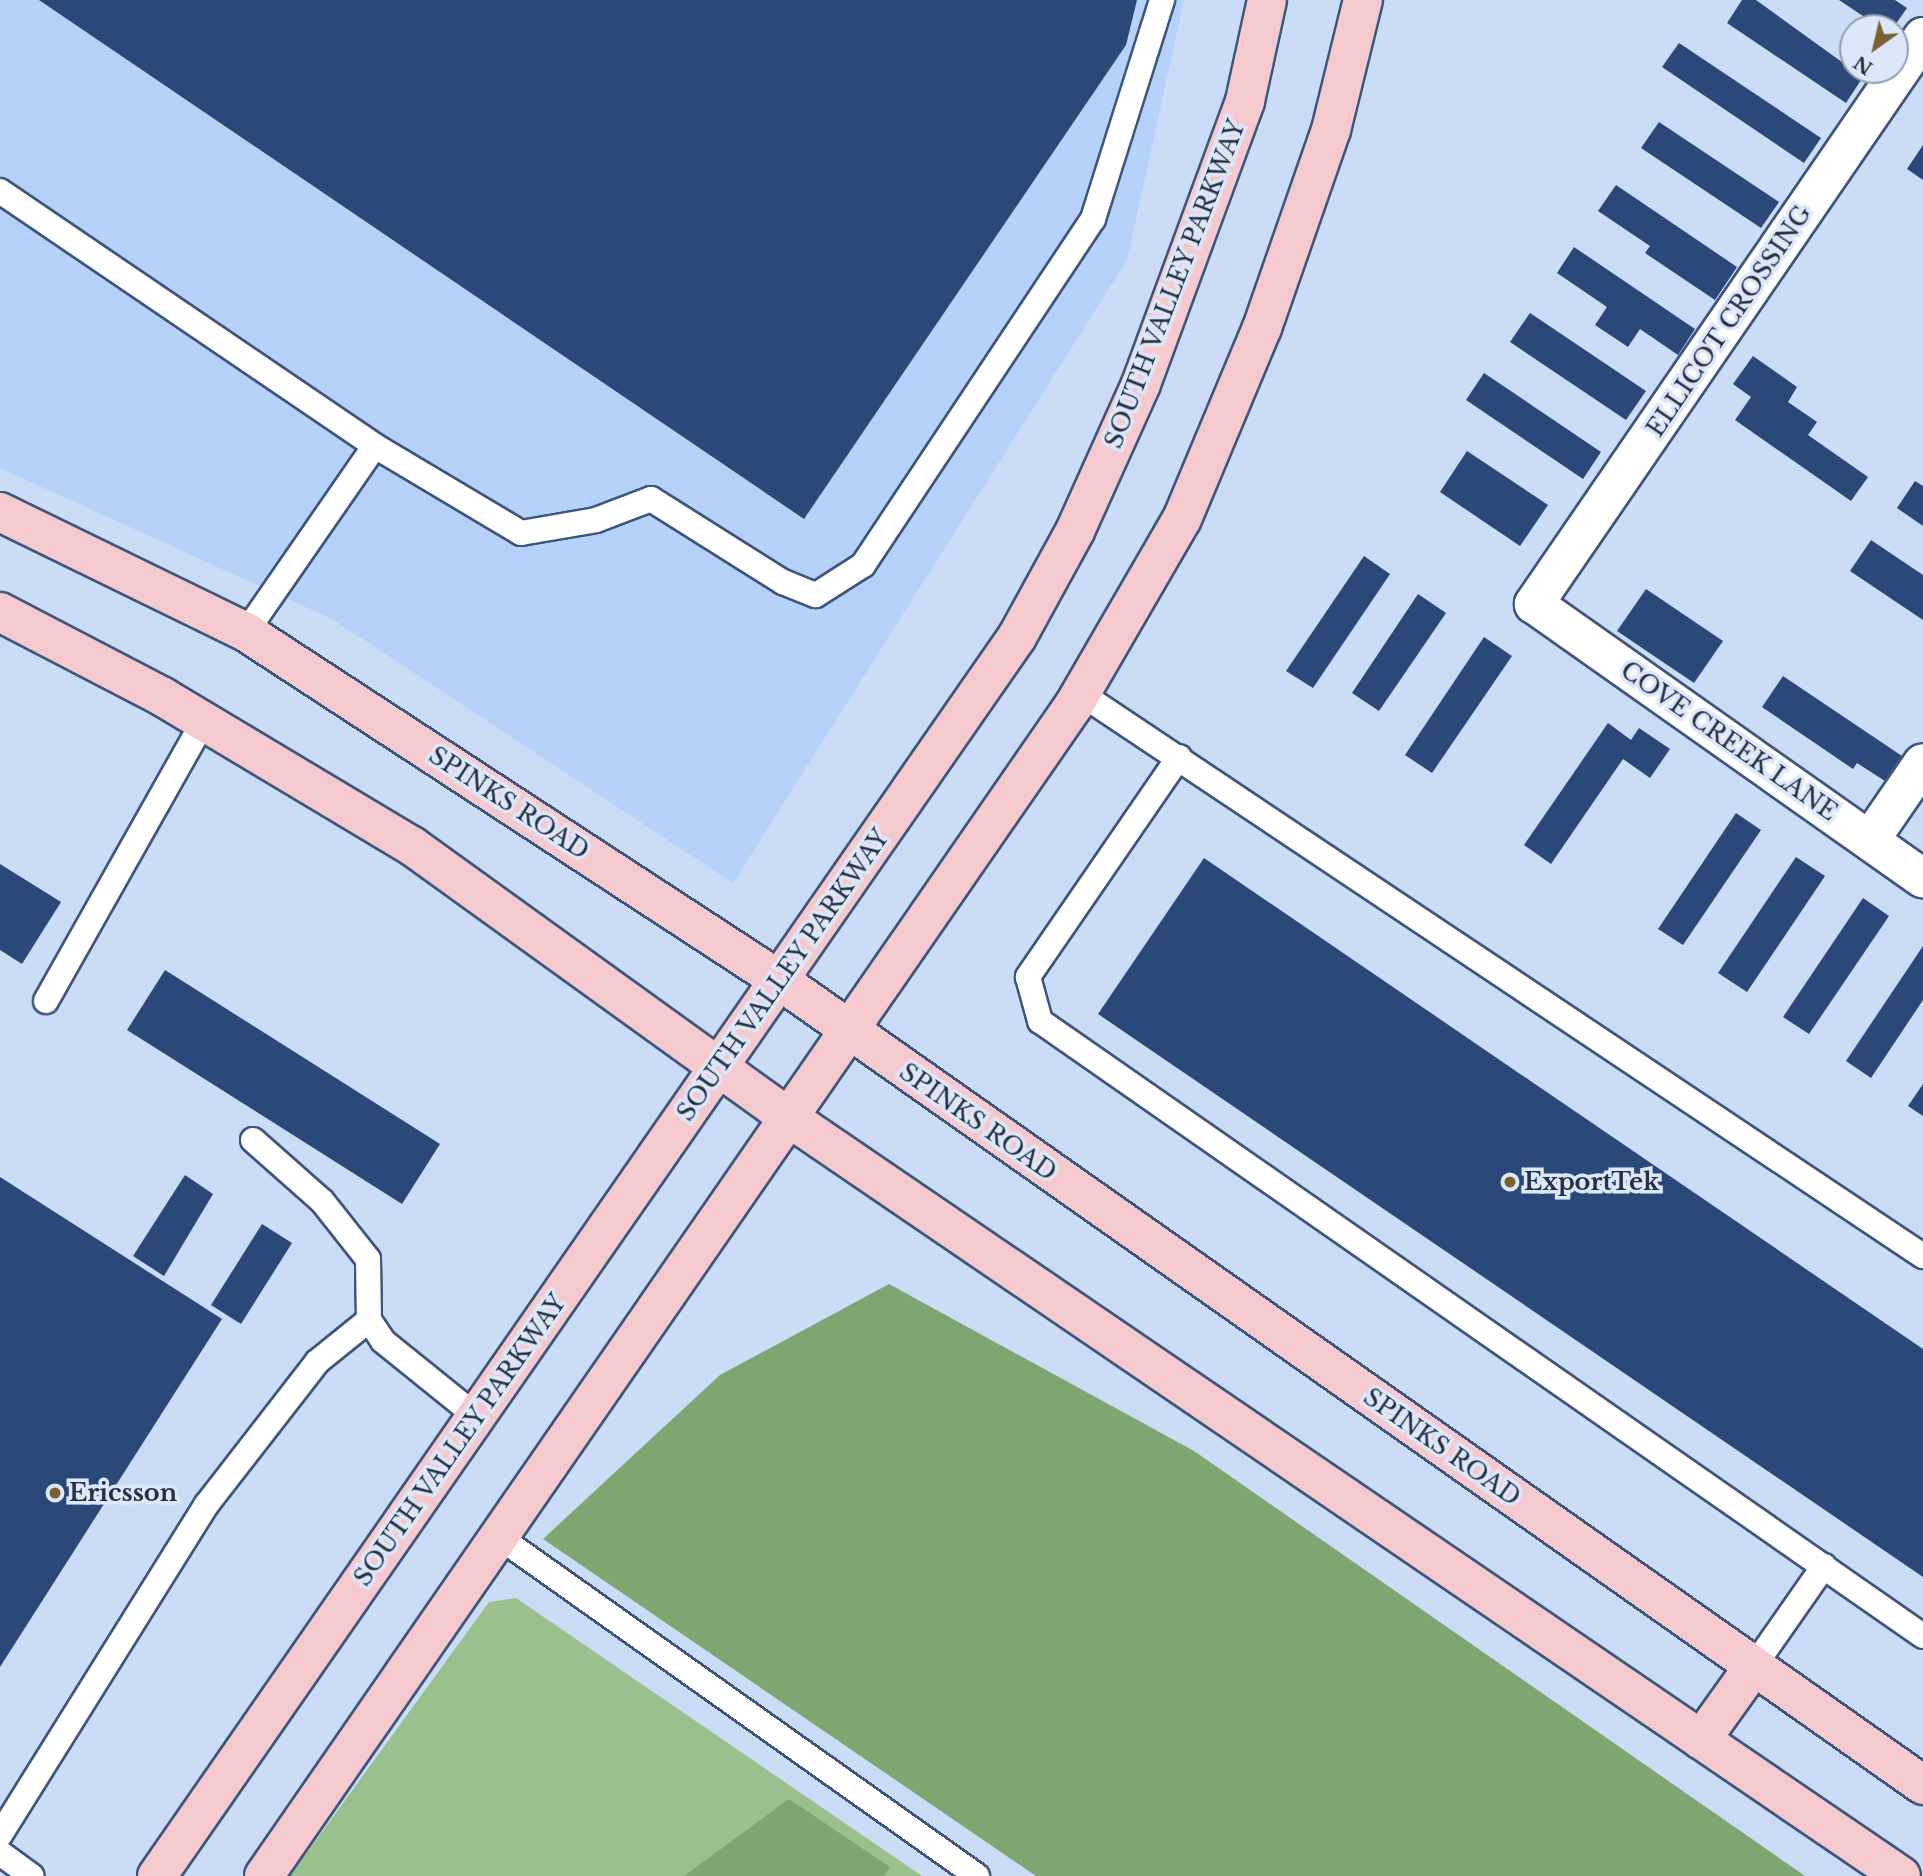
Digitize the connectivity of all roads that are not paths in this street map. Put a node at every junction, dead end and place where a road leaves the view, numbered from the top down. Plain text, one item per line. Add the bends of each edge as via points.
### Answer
1 (1162, 0) edge
2 (1267, 0) edge
3 (1363, 0) edge
4 (1923, 37) edge
5 (0, 191) edge
6 (375, 446) junction
7 (0, 512) edge
8 (1534, 604) joint
9 (0, 612) edge
10 (246, 632) junction
11 (1080, 694) junction
12 (204, 722) junction
13 (1179, 757) junction
14 (1923, 762) edge
15 (1870, 840) junction
16 (1923, 878) edge
17 (779, 981) junction
18 (46, 1001) dead end
19 (848, 1031) junction
20 (721, 1065) junction
21 (789, 1117) junction
22 (253, 1140) dead end
23 (1923, 1256) edge
24 (369, 1320) junction
25 (476, 1416) junction
26 (499, 1537) junction
27 (1824, 1566) junction
28 (1923, 1636) edge
29 (1754, 1666) junction
30 (1701, 1740) junction
31 (1923, 1785) edge
32 (0, 1835) edge
33 (0, 1853) edge
34 (32, 1876) edge
35 (157, 1876) edge
36 (264, 1876) edge
37 (977, 1876) edge
38 (1901, 1876) edge

1 - 6 lane via 1093,219 863,565 816,595 783,582 651,499 596,520 521,533
2 - 17 main road, SOUTH VALLEY PARKWAY via 1245,101 1141,384 1075,531 1017,637
3 - 11 main road via 1331,130 1262,328 1182,519
4 - 8 street, ELLICOT CROSSING
5 - 6 lane
6 - 10 lane
7 - 10 main road, SPINKS ROAD
8 - 15 street, COVE CREEK LANE
9 - 12 main road
10 - 17 main road, SPINKS ROAD
11 - 13 lane
11 - 19 main road
12 - 18 lane
12 - 20 main road via 412,846
13 - 23 lane
13 - 27 lane via 1028,977 1040,1021
14 - 15 street
15 - 16 street, COVE CREEK LANE
17 - 19 main road, SPINKS ROAD
17 - 20 main road, SOUTH VALLEY PARKWAY
19 - 21 main road
19 - 29 main road, SPINKS ROAD
20 - 21 main road
20 - 25 main road, SOUTH VALLEY PARKWAY
21 - 26 main road
21 - 30 main road
22 - 24 lane via 322,1201 368,1259
24 - 25 lane via 397,1355
24 - 32 lane via 317,1362 207,1504
25 - 35 main road, SOUTH VALLEY PARKWAY
26 - 36 main road
26 - 37 lane
27 - 28 lane
27 - 29 lane
29 - 30 main road
29 - 31 main road, SPINKS ROAD
30 - 38 main road
33 - 34 lane

